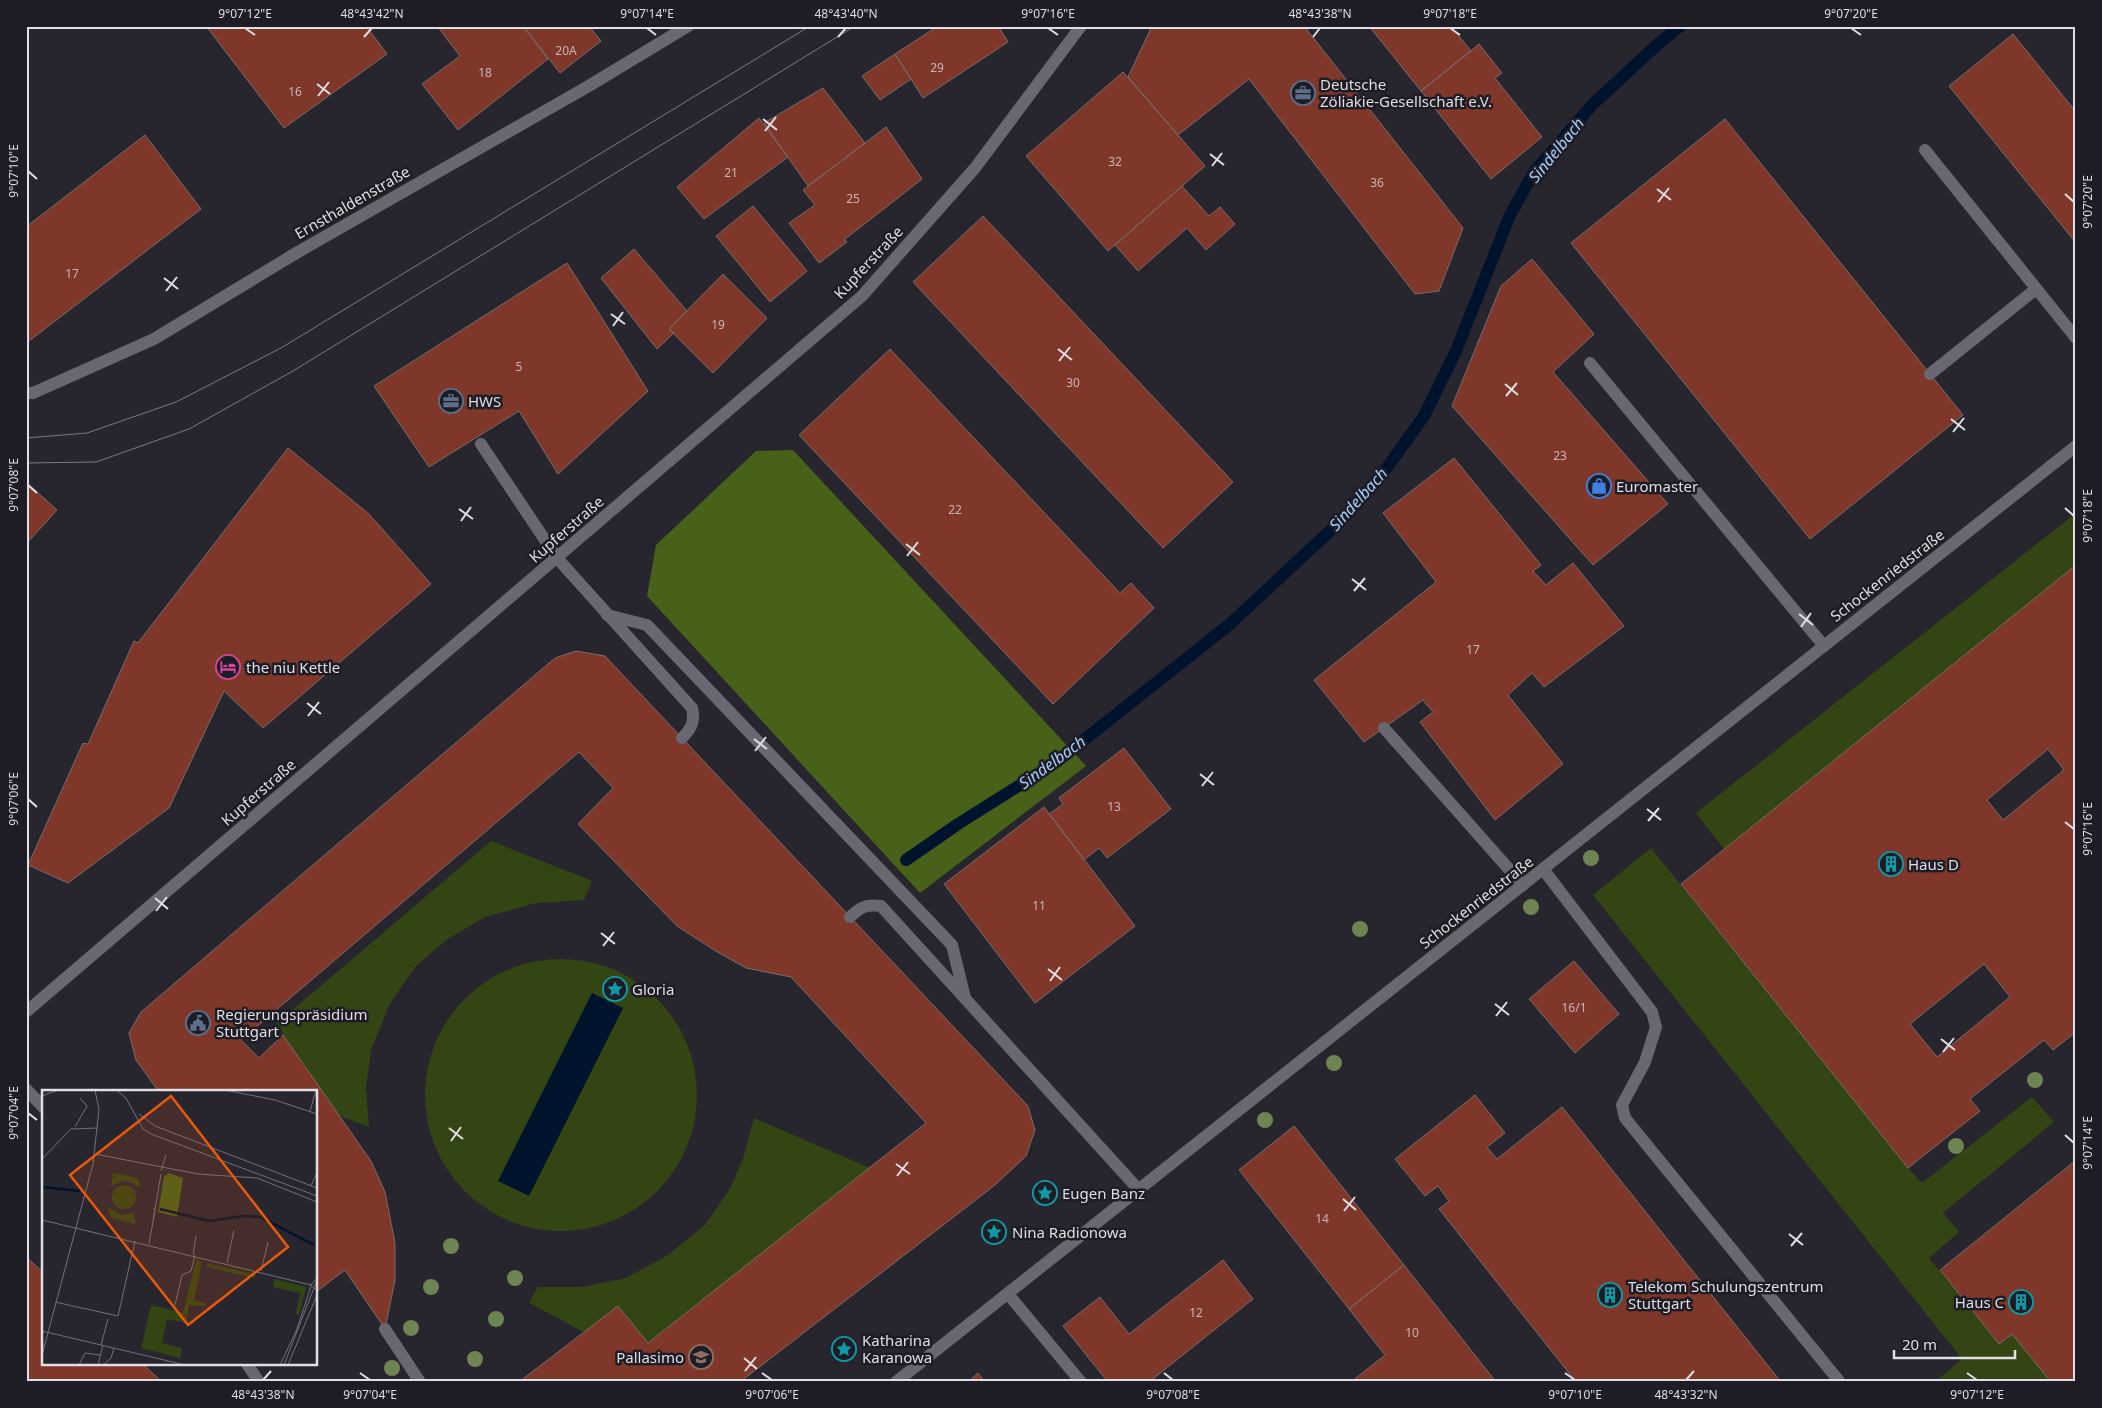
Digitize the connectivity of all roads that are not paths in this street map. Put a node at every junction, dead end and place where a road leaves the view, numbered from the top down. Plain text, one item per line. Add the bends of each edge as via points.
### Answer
1 (688, 26) edge
2 (1081, 26) edge
3 (1924, 150) dead end
4 (2036, 289) junction
5 (2076, 338) edge
6 (1590, 363) dead end
7 (1930, 374) dead end
8 (26, 394) edge
9 (481, 444) dead end
10 (2076, 446) edge
11 (557, 558) junction
12 (607, 615) junction
13 (1824, 646) junction
14 (1384, 728) dead end
15 (682, 738) dead end
16 (1543, 869) junction
17 (1523, 884) junction
18 (850, 917) dead end
19 (965, 998) junction
20 (26, 1012) edge
21 (26, 1089) edge
22 (42, 1106) edge
23 (1139, 1190) junction
24 (1008, 1294) junction
25 (386, 1329) dead end
26 (248, 1366) edge
27 (1839, 1381) edge
28 (259, 1382) edge
29 (420, 1382) edge
30 (896, 1382) edge
31 (1081, 1382) edge

1 - 8 street, Ernsthaldenstraße via 154,339 33,394
2 - 11 street, Kupferstraße via 975,168 862,296
3 - 4 street
4 - 5 street
4 - 7 street
6 - 13 street
9 - 11 street
10 - 13 street, Schockenriedstraße
11 - 12 street
11 - 20 street, Kupferstraße
12 - 15 street via 692,708 694,719
12 - 19 street via 647,625 952,945
13 - 16 street, Schockenriedstraße
14 - 17 street
16 - 17 street, Schockenriedstraße
16 - 27 street via 1652,1012 1656,1027 1645,1062 1622,1105 1625,1118
17 - 23 street, Schockenriedstraße
18 - 19 street via 860,907 881,906
19 - 23 street
21 - 22 street
23 - 24 street, Schockenriedstraße
24 - 30 street, Schockenriedstraße
24 - 31 street
25 - 29 street
26 - 28 street

